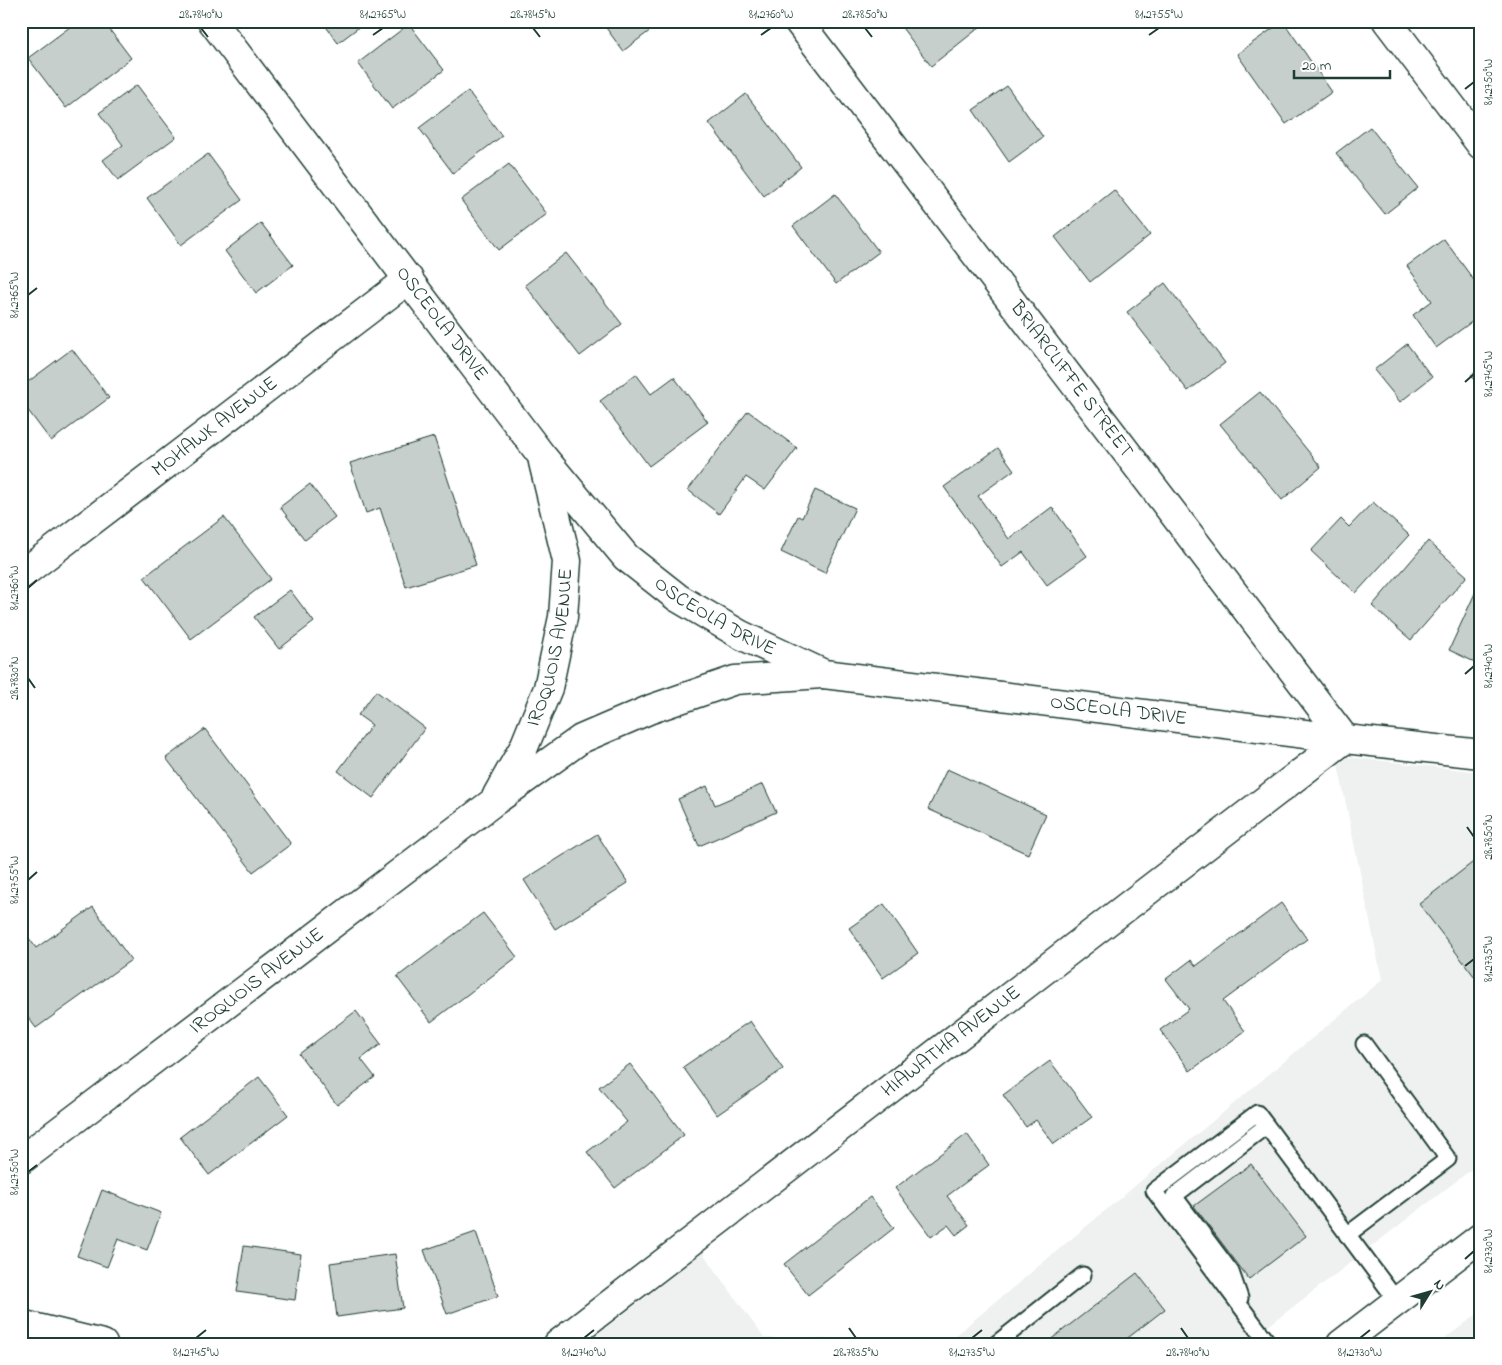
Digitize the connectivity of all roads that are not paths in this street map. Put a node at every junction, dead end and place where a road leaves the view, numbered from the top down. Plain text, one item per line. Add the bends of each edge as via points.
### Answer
1 (212, 21) edge
2 (798, 21) edge
3 (1387, 21) edge
4 (1481, 145) edge
5 (409, 279) junction
6 (542, 456) junction
7 (21, 575) edge
8 (824, 674) junction
9 (1345, 739) junction
10 (1481, 754) edge
11 (492, 803) junction
12 (1364, 1044) dead end
13 (1266, 1126) junction
14 (21, 1160) edge
15 (1347, 1234) junction
16 (1481, 1237) edge
17 (1083, 1275) dead end
18 (1397, 1300) junction
19 (1243, 1309) junction
20 (21, 1324) edge
21 (1349, 1341) edge
22 (103, 1344) edge
23 (558, 1344) edge
24 (996, 1344) edge
25 (1269, 1344) edge

1 - 5 street, OSCEOLA DRIVE
2 - 9 street, BRIARCLIFFE STREET
3 - 4 street
5 - 6 street, OSCEOLA DRIVE
5 - 7 street, MOHAWK AVENUE
6 - 8 street, OSCEOLA DRIVE via 626,557 678,598 741,635
6 - 11 street, IROQUOIS AVENUE via 567,561 563,617 548,688 524,747
8 - 9 street, OSCEOLA DRIVE
8 - 11 street, IROQUOIS AVENUE via 736,680 651,709 581,739
9 - 10 street, OSCEOLA DRIVE
9 - 23 street, HIAWATHA AVENUE
11 - 14 street, IROQUOIS AVENUE
12 - 15 lane via 1448,1159
13 - 15 lane
13 - 19 lane via 1174,1196 1231,1272
13 - 19 lane via 1256,1113 1154,1190
15 - 18 lane
16 - 18 street
17 - 24 lane
18 - 21 street
19 - 25 lane
20 - 22 street

